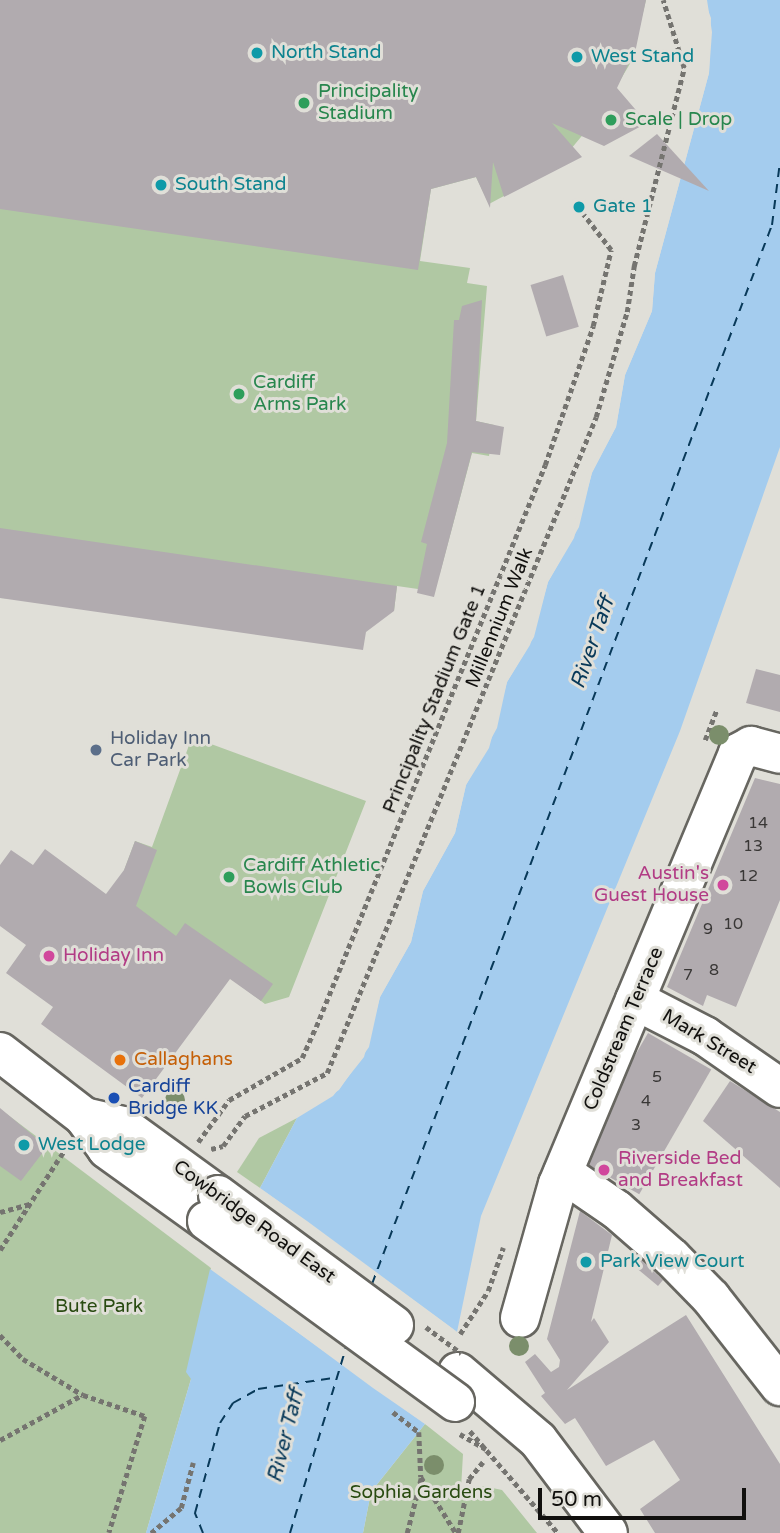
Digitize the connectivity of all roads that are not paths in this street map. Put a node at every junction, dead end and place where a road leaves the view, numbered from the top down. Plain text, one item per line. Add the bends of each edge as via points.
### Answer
1 (762, 750) edge
2 (635, 1000) junction
3 (0, 1052) edge
4 (780, 1088) edge
5 (563, 1173) junction
6 (520, 1318) dead end
7 (780, 1386) edge
8 (455, 1401) junction
9 (578, 1533) edge
10 (608, 1533) edge

1 - 2 main road, Coldstream Terrace via 726,778
2 - 4 main road, Mark Street via 705,1036
2 - 5 main road, Coldstream Terrace
3 - 8 main road, Cowbridge Road East, bridge via 84,1117 124,1126 212,1208
5 - 6 main road, Coldstream Terrace
5 - 7 main road via 617,1210 672,1258 711,1298
8 - 9 main road, Cowbridge Road East via 521,1460
8 - 10 main road, Cowbridge Road East via 538,1440

